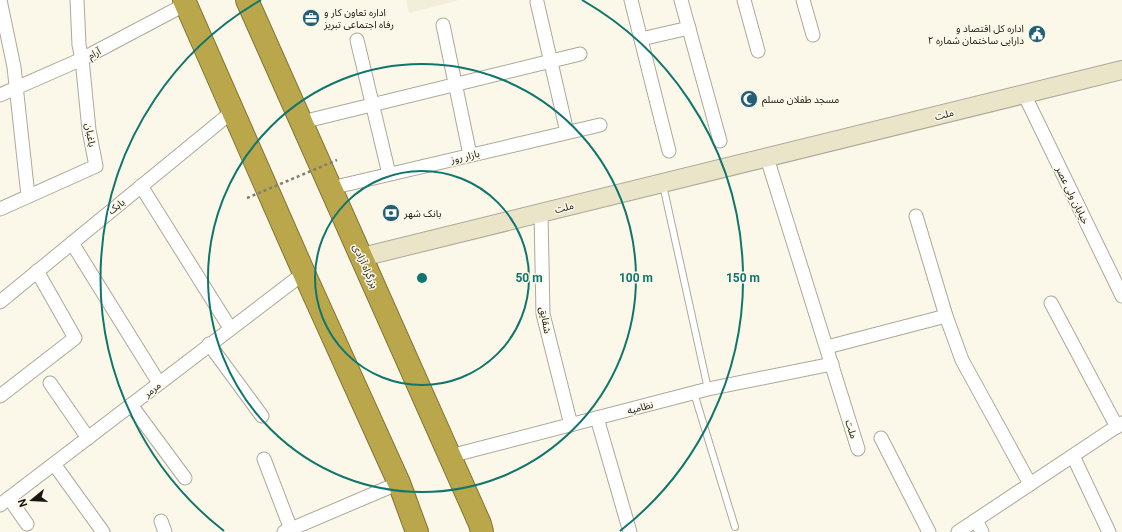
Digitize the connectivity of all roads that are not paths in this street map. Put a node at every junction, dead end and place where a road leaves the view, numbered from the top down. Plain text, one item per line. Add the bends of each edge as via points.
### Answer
1 (0, 0) edge
2 (77, 0) edge
3 (247, 0) edge
4 (631, 0) edge
5 (681, 0) edge
6 (744, 0) edge
7 (803, 0) edge
8 (185, 2) edge
9 (537, 2) dead end
10 (443, 25) dead end
11 (689, 28) junction
12 (812, 35) dead end
13 (357, 40) dead end
14 (641, 40) junction
15 (758, 51) dead end
16 (580, 54) dead end
17 (82, 59) junction
18 (550, 62) junction
19 (1122, 70) edge
20 (455, 85) junction
21 (16, 88) junction
22 (0, 94) edge
23 (1024, 94) junction
24 (372, 105) junction
25 (233, 111) junction
26 (302, 122) junction
27 (600, 125) dead end
28 (567, 132) junction
29 (720, 141) dead end
30 (669, 151) dead end
31 (470, 155) junction
32 (766, 158) junction
33 (389, 174) junction
34 (663, 183) junction
35 (141, 186) junction
36 (331, 188) junction
37 (28, 196) junction
38 (0, 209) edge
39 (541, 213) junction
40 (916, 216) dead end
41 (72, 243) junction
42 (362, 257) junction
43 (37, 271) junction
44 (304, 273) junction
45 (1122, 296) edge
46 (0, 302) edge
47 (1051, 303) dead end
48 (946, 316) junction
49 (230, 328) junction
50 (209, 344) junction
51 (827, 347) junction
52 (832, 364) junction
53 (50, 383) dead end
54 (160, 383) junction
55 (708, 389) junction
56 (694, 393) junction
57 (0, 396) edge
58 (130, 405) junction
59 (262, 416) dead end
60 (597, 418) junction
61 (571, 425) junction
62 (1120, 425) edge
63 (88, 438) junction
64 (881, 438) dead end
65 (858, 449) dead end
66 (450, 456) junction
67 (1073, 456) junction
68 (264, 459) dead end
69 (54, 464) junction
70 (185, 478) dead end
71 (399, 483) junction
72 (1030, 484) junction
73 (4, 502) edge
74 (976, 520) junction
75 (27, 524) dead end
76 (735, 527) dead end
77 (289, 531) edge
78 (103, 532) edge
79 (417, 532) edge
80 (482, 532) edge
81 (630, 532) edge
82 (929, 532) edge
83 (958, 532) edge
84 (982, 532) edge
85 (1109, 532) edge

1 - 21 street
2 - 17 street, باغبان via 78,45
3 - 26 highway, بزرگراه آزادی
4 - 14 street
5 - 11 street
6 - 15 street
7 - 12 street
8 - 17 street, آرام
8 - 25 highway
9 - 18 street
10 - 20 street
11 - 14 street
11 - 29 street
13 - 24 street
14 - 30 street
16 - 18 street
17 - 21 street, آرام
17 - 37 street, باغبان via 89,130 96,166
18 - 20 street
18 - 28 street
19 - 23 street, ملت
20 - 24 street
20 - 31 street
21 - 22 street, آرام
21 - 37 street
23 - 32 street, ملت
23 - 45 street, خیابان ولی عصر
24 - 26 street
24 - 33 street
25 - 35 street, بابک
25 - 44 highway
26 - 36 highway, بزرگراه آزادی
27 - 28 street, بازار روز
28 - 31 street, بازار روز
31 - 33 street, بازار روز
32 - 34 street, ملت
32 - 51 street, ملت
33 - 36 street, بازار روز
34 - 39 street, ملت
34 - 55 lane
35 - 41 street, بابک
35 - 49 street
36 - 42 highway, بزرگراه آزادی
37 - 38 street, باغبان
39 - 42 street, ملت
39 - 61 street, شقایق via 542,314
40 - 48 street
41 - 43 street, بابک
41 - 54 street
42 - 66 highway, بزرگراه آزادی
43 - 46 street, بابک
43 - 57 street via 75,338
44 - 49 street, مرمر
44 - 71 highway
47 - 62 street
48 - 51 street
48 - 72 street via 962,360
49 - 50 street, مرمر
50 - 54 street, مرمر
50 - 59 street
51 - 52 street, ملت
52 - 55 street, نظامیه
52 - 65 street, ملت
53 - 63 street
54 - 58 street, مرمر
55 - 56 street, نظامیه
56 - 60 street, نظامیه
56 - 76 lane
58 - 63 street, مرمر
58 - 70 street
60 - 61 street, نظامیه
60 - 81 street
61 - 66 street, نظامیه
62 - 67 street
63 - 69 street, مرمر
64 - 82 street
66 - 80 highway, بزرگراه آزادی
67 - 72 street
67 - 85 street
68 - 77 street
69 - 73 street, مرمر
69 - 78 street
71 - 77 street
71 - 79 highway
72 - 74 street
73 - 75 street
74 - 83 street
74 - 84 street

